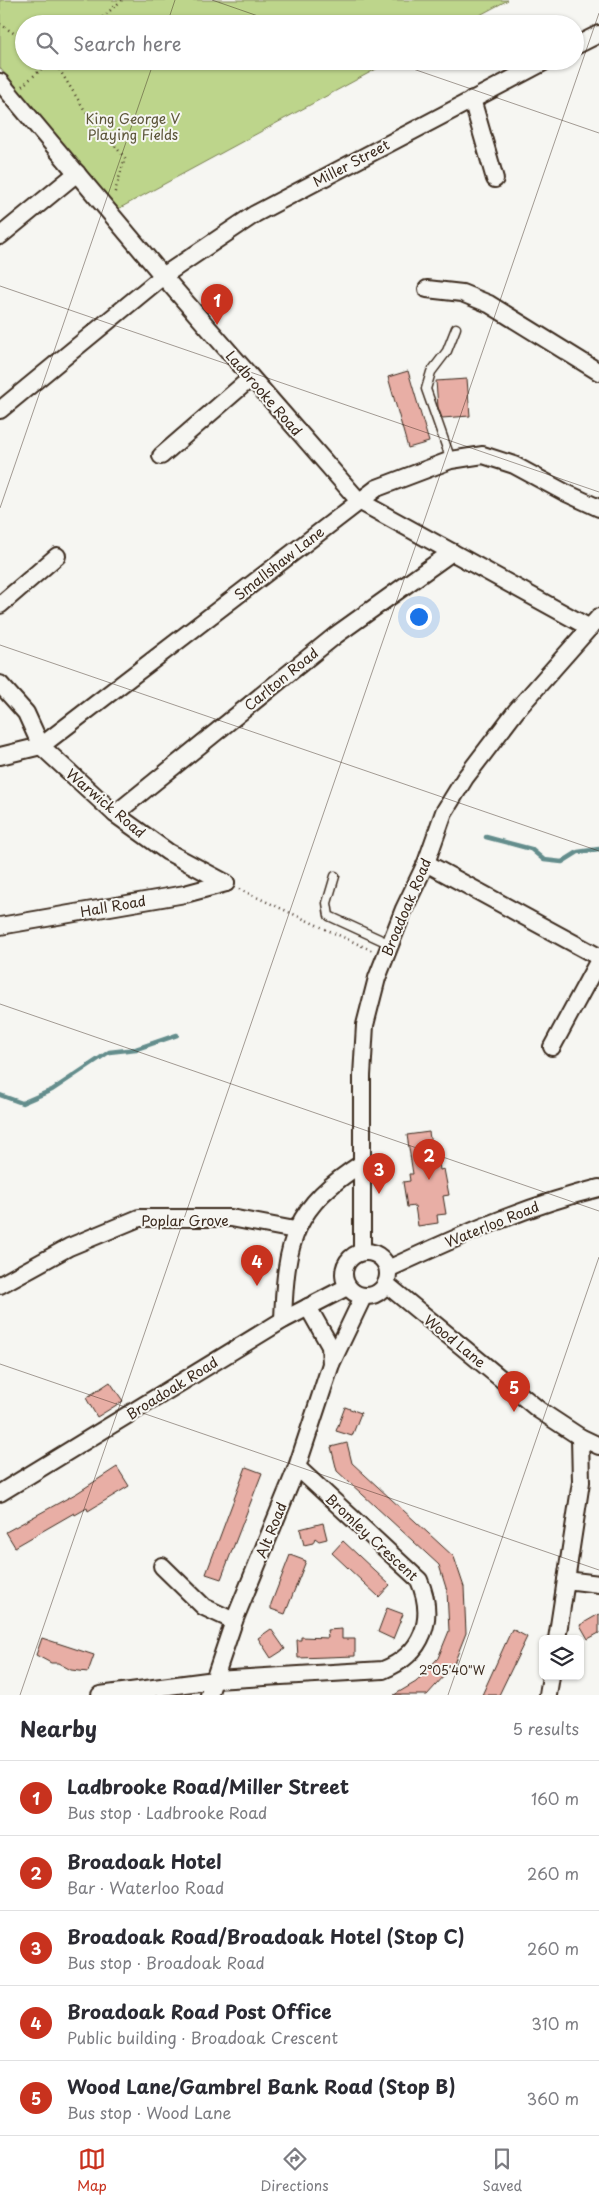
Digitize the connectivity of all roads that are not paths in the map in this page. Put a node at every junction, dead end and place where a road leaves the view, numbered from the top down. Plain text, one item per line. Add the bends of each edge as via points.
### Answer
1 (599, 34) edge
2 (584, 42) edge
3 (528, 70) edge
4 (0, 82) edge
5 (472, 99) junction
6 (77, 173) junction
7 (495, 178) dead end
8 (0, 236) edge
9 (163, 276) junction
10 (427, 289) dead end
11 (456, 328) dead end
12 (599, 372) edge
13 (251, 378) junction
14 (0, 410) edge
15 (161, 456) dead end
16 (451, 460) junction
17 (581, 500) junction
18 (359, 501) junction
19 (599, 502) edge
20 (599, 508) edge
21 (452, 552) junction
22 (58, 556) dead end
23 (0, 605) edge
24 (596, 624) edge
25 (0, 684) edge
26 (41, 746) junction
27 (0, 756) edge
28 (115, 814) junction
29 (426, 863) junction
30 (335, 876) dead end
31 (226, 883) joint
32 (0, 926) edge
33 (388, 951) junction
34 (599, 958) edge
35 (552, 1047) dead end
36 (364, 1162) junction
37 (599, 1188) edge
38 (295, 1230) junction
39 (362, 1252) junction
40 (387, 1277) junction
41 (0, 1285) edge
42 (347, 1287) junction
43 (362, 1296) junction
44 (308, 1307) junction
45 (283, 1320) junction
46 (331, 1364) junction
47 (580, 1437) junction
48 (599, 1446) edge
49 (296, 1467) junction
50 (0, 1493) edge
51 (162, 1566) dead end
52 (566, 1580) junction
53 (599, 1584) edge
54 (234, 1621) junction
55 (558, 1635) edge
56 (215, 1680) junction
57 (550, 1680) edge
58 (100, 1695) edge
59 (209, 1695) edge
60 (548, 1695) edge

1 - 2 street
3 - 5 street, Miller Street
4 - 6 street, Ladbrooke Road
5 - 7 street
5 - 9 street, Miller Street via 254,214
6 - 8 street
6 - 9 street, Ladbrooke Road
9 - 13 street, Ladbrooke Road
9 - 14 street, Miller Street
10 - 12 street via 462,293 490,304
11 - 16 lane via 446,351 431,372 426,389
13 - 15 street
13 - 18 street, Ladbrooke Road
16 - 17 street, Smallshaw Lane via 483,456 500,459
16 - 18 street, Smallshaw Lane via 377,488
17 - 19 street, Smallshaw Lane
17 - 20 street, Smallshaw Lane
18 - 21 street, Ladbrooke Road
18 - 26 street, Smallshaw Lane
21 - 24 street, Ladbrooke Road
21 - 28 street, Carlton Road via 336,635
22 - 23 street
24 - 29 street, Broadoak Road via 516,711 465,778 444,812
25 - 26 street via 26,713
26 - 27 street, Smallshaw Lane
26 - 28 street, Warwick Road
28 - 31 street, Warwick Road via 168,852
29 - 33 street, Broadoak Road
29 - 34 street
30 - 33 lane via 327,903 329,916
31 - 32 street, Hall Road via 185,894
33 - 36 street, Broadoak Road via 377,978 365,1026 362,1076
34 - 35 street
36 - 38 street via 326,1189
36 - 39 street, Broadoak Road
37 - 40 street, Waterloo Road via 555,1199 477,1228
38 - 41 street, Poplar Grove via 231,1218 139,1218 69,1246
38 - 45 street via 284,1282
39 - 40 street via 375,1254 385,1263
39 - 42 street via 355,1254 345,1265
40 - 43 street via 376,1294
40 - 47 street, Wood Lane via 539,1410
42 - 43 street
42 - 44 street, Broadoak Road
43 - 46 street, Alt Road
44 - 45 street, Broadoak Road
44 - 46 street, Alt Road via 330,1346
45 - 50 street, Broadoak Road
46 - 49 street, Alt Road
47 - 48 street, Wood Lane
47 - 52 street via 581,1482
49 - 54 street, Alt Road
49 - 56 street, Bromley Crescent via 419,1580 425,1594 426,1610 421,1637 416,1647 400,1662 383,1670
51 - 54 street via 204,1607
52 - 53 street
52 - 55 street
54 - 56 street, Alt Road
56 - 58 street, Bromley Crescent
56 - 59 street, Alt Road
57 - 60 street

